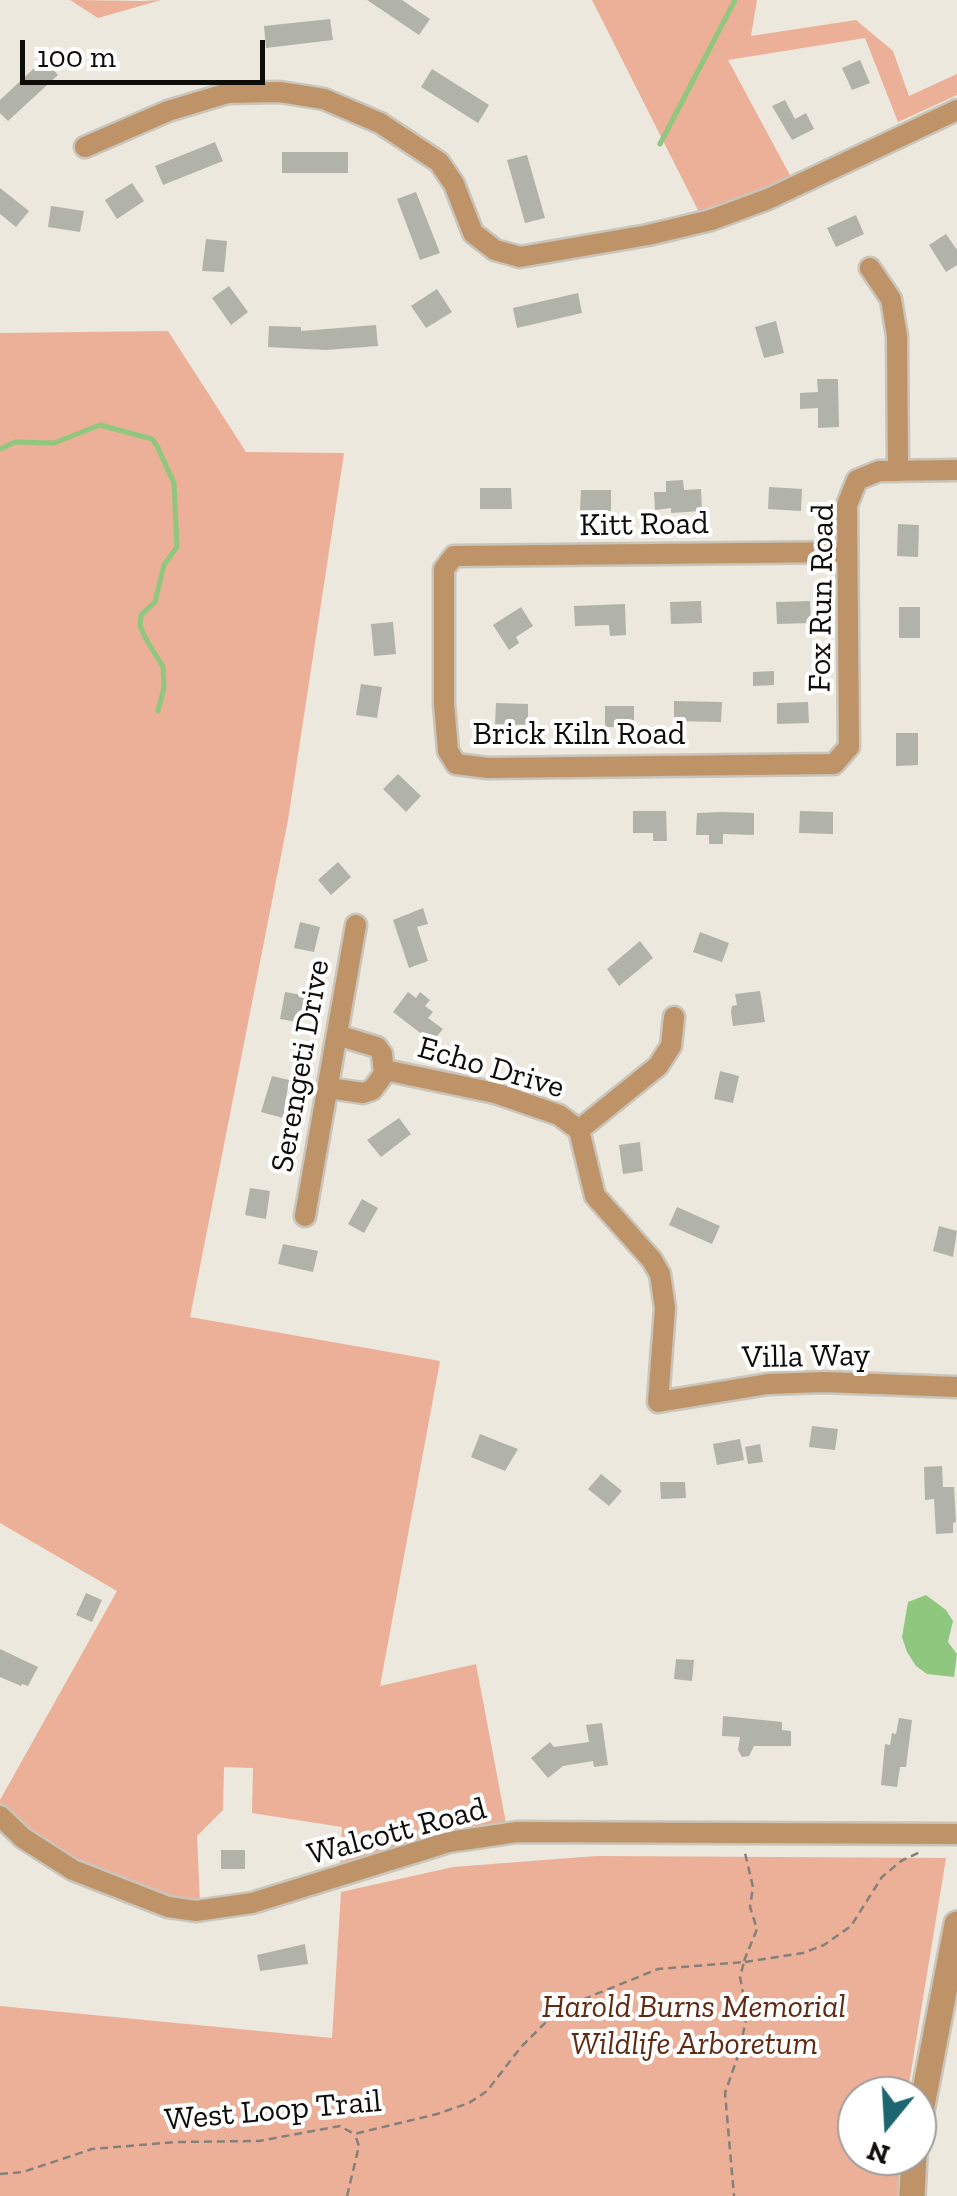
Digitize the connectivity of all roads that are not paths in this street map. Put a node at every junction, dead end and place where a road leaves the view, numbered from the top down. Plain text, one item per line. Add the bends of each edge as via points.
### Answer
1 (957, 110) edge
2 (85, 146) dead end
3 (870, 268) dead end
4 (957, 470) edge
5 (898, 471) junction
6 (846, 552) junction
7 (447, 565) joint
8 (841, 756) joint
9 (356, 925) dead end
10 (674, 1017) dead end
11 (337, 1035) junction
12 (385, 1070) junction
13 (328, 1088) junction
14 (578, 1130) junction
15 (305, 1216) dead end
16 (957, 1387) edge
17 (658, 1402) joint
18 (0, 1816) edge
19 (957, 1834) edge
20 (957, 1924) edge
21 (928, 2076) edge

1 - 2 street via 710,220 520,257 495,250 473,232 439,162 380,123 324,99 228,93
3 - 5 street via 891,299 894,317
4 - 5 street, Fox Run Road
5 - 6 street, Fox Run Road via 857,480 847,505
6 - 7 street, Kitt Road via 454,556
6 - 8 street, Fox Run Road via 852,714 849,748
7 - 8 street, Brick Kiln Road via 444,704 448,751 456,764 792,766 834,764
9 - 11 street, Serengeti Drive
10 - 14 street via 671,1046 658,1066
11 - 12 street, Echo Drive via 377,1047
11 - 13 street, Serengeti Drive
12 - 13 street, Echo Drive via 380,1083 362,1094
12 - 14 street, Echo Drive via 495,1093 559,1115
13 - 15 street, Serengeti Drive
14 - 17 street, Echo Drive via 594,1196 660,1274 665,1308
16 - 17 street, Villa Way via 768,1384
18 - 19 street, Walcott Road via 74,1870 168,1907 196,1911 252,1903 449,1842 517,1832
20 - 21 street

